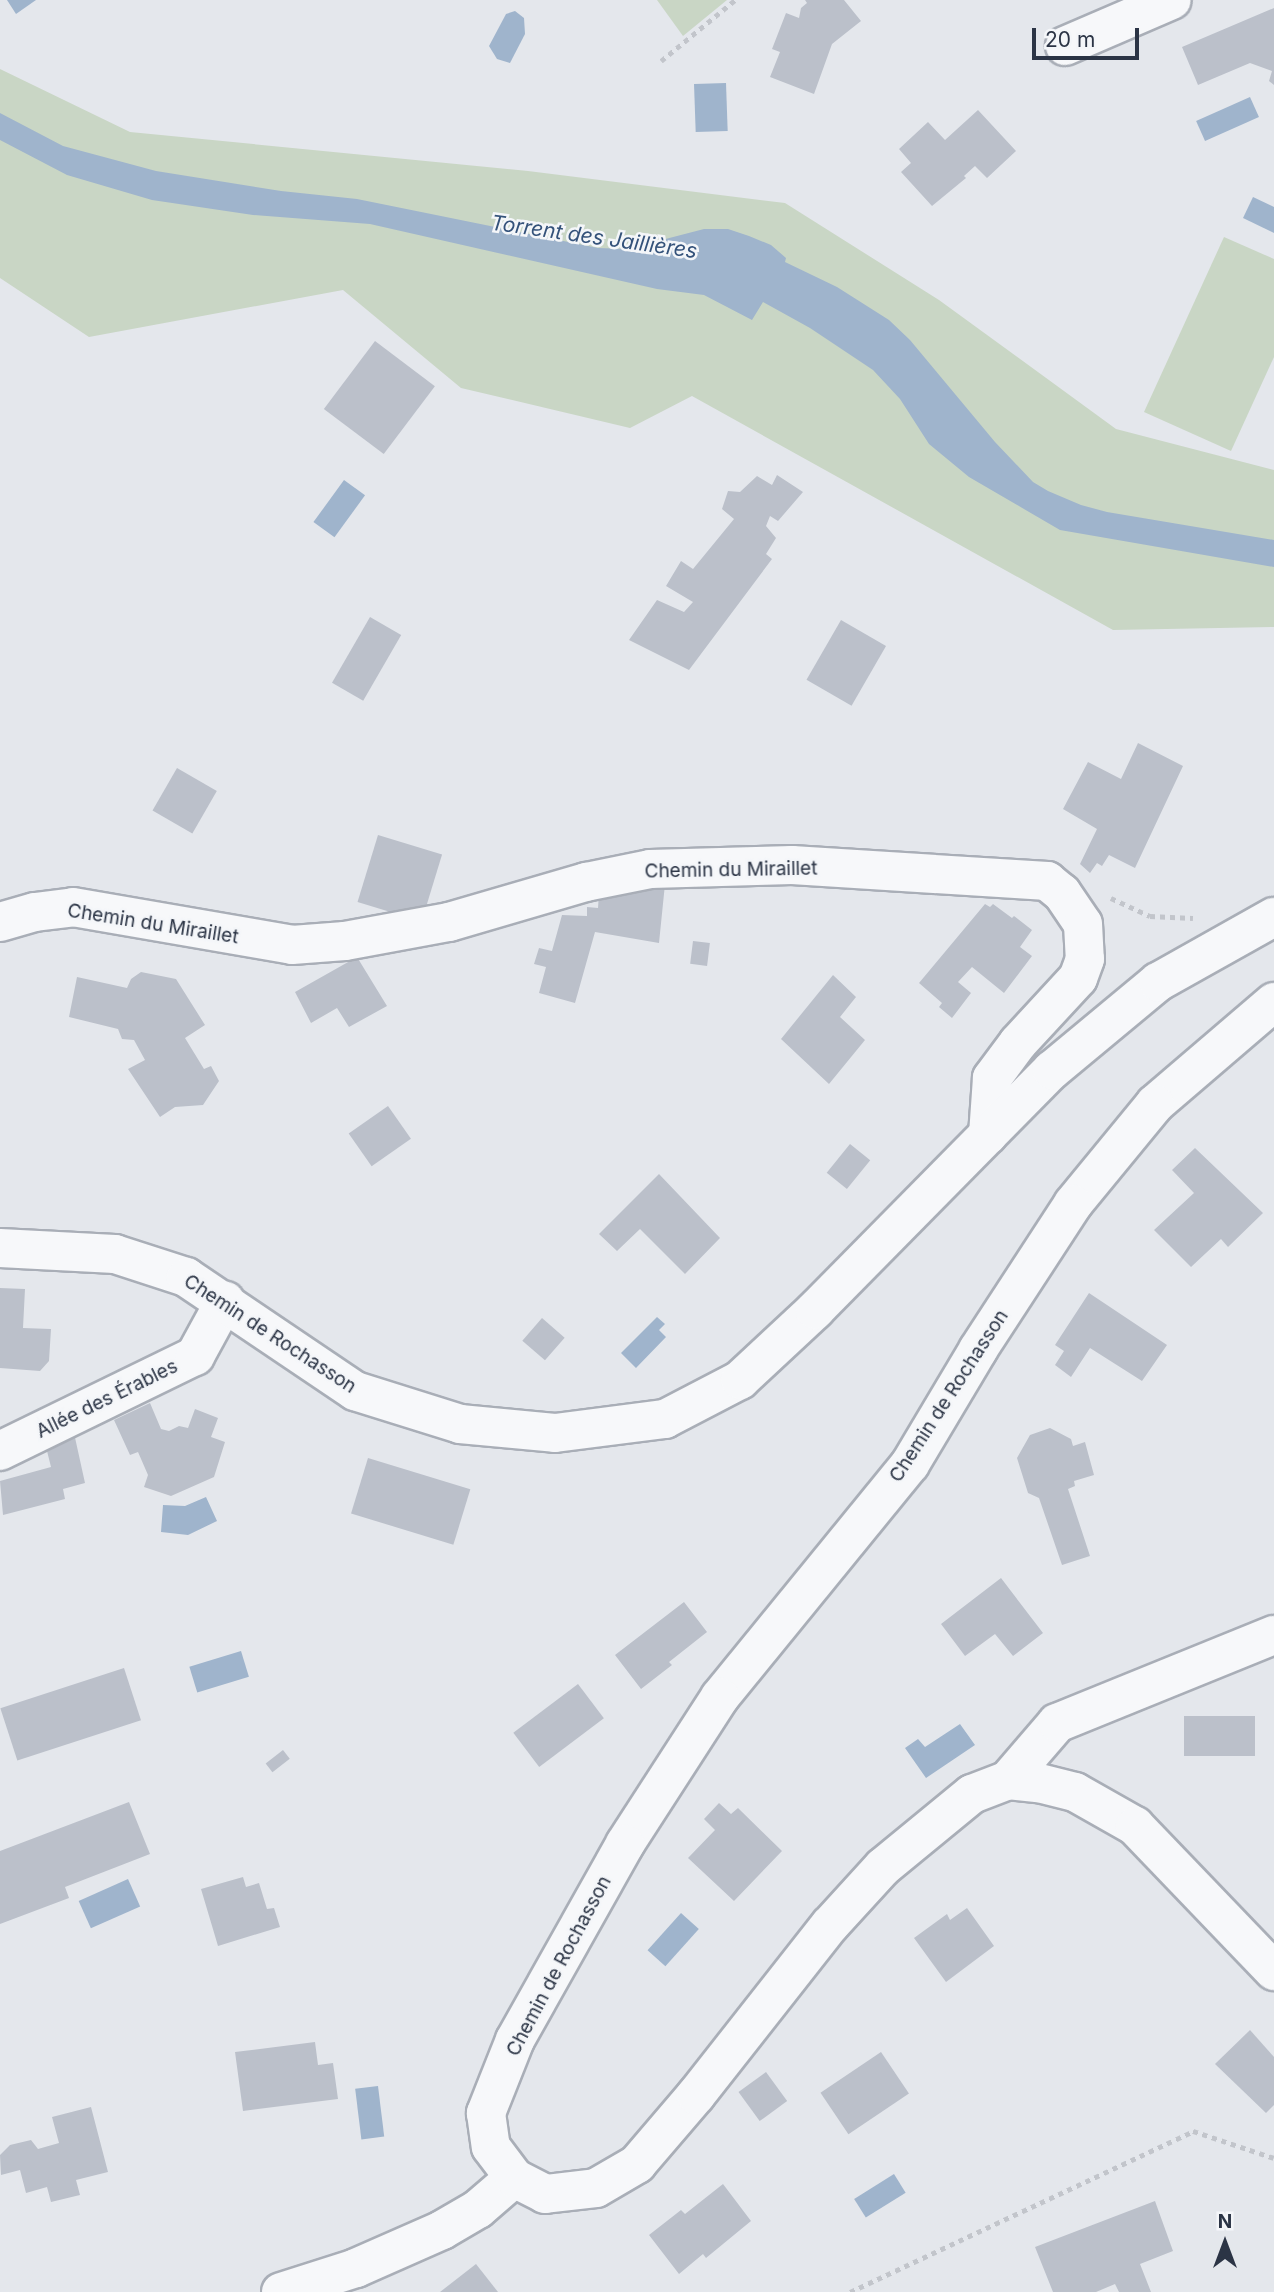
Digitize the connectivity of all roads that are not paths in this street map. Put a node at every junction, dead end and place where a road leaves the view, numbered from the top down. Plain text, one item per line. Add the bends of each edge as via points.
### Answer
1 (1171, 0) edge
2 (1065, 46) dead end
3 (1274, 917) edge
4 (0, 922) edge
5 (1274, 1002) edge
6 (988, 1135) junction
7 (0, 1248) edge
8 (225, 1301) junction
9 (0, 1451) edge
10 (1274, 1635) edge
11 (1008, 1780) junction
12 (1274, 1971) edge
13 (514, 2178) junction
14 (281, 2292) edge

1 - 2 street
3 - 6 street, Chemin de Rochasson via 1158,982 1052,1070
4 - 6 street, Chemin du Miraillet via 73,907 292,946 449,922 586,882 676,867 792,865 1047,881 1062,892 1083,924 1085,959 1078,978 992,1077
5 - 13 street, Chemin de Rochasson via 1155,1104 1073,1204 910,1464 720,1697 671,1768 515,2040 486,2113 491,2147
6 - 8 street, Chemin de Rochasson via 740,1380 665,1419 555,1433 460,1424 355,1391
7 - 8 street, Chemin de Rochasson via 115,1254 186,1277
8 - 9 street, Allée des Érables via 195,1356
10 - 11 street via 1057,1723
11 - 12 street, Chemin de Rochasson via 1075,1792 1135,1826
11 - 13 street, Chemin de Rochasson via 972,1794 883,1867 830,1925 637,2164 596,2188 545,2194
13 - 14 street via 478,2209 442,2230 356,2268

